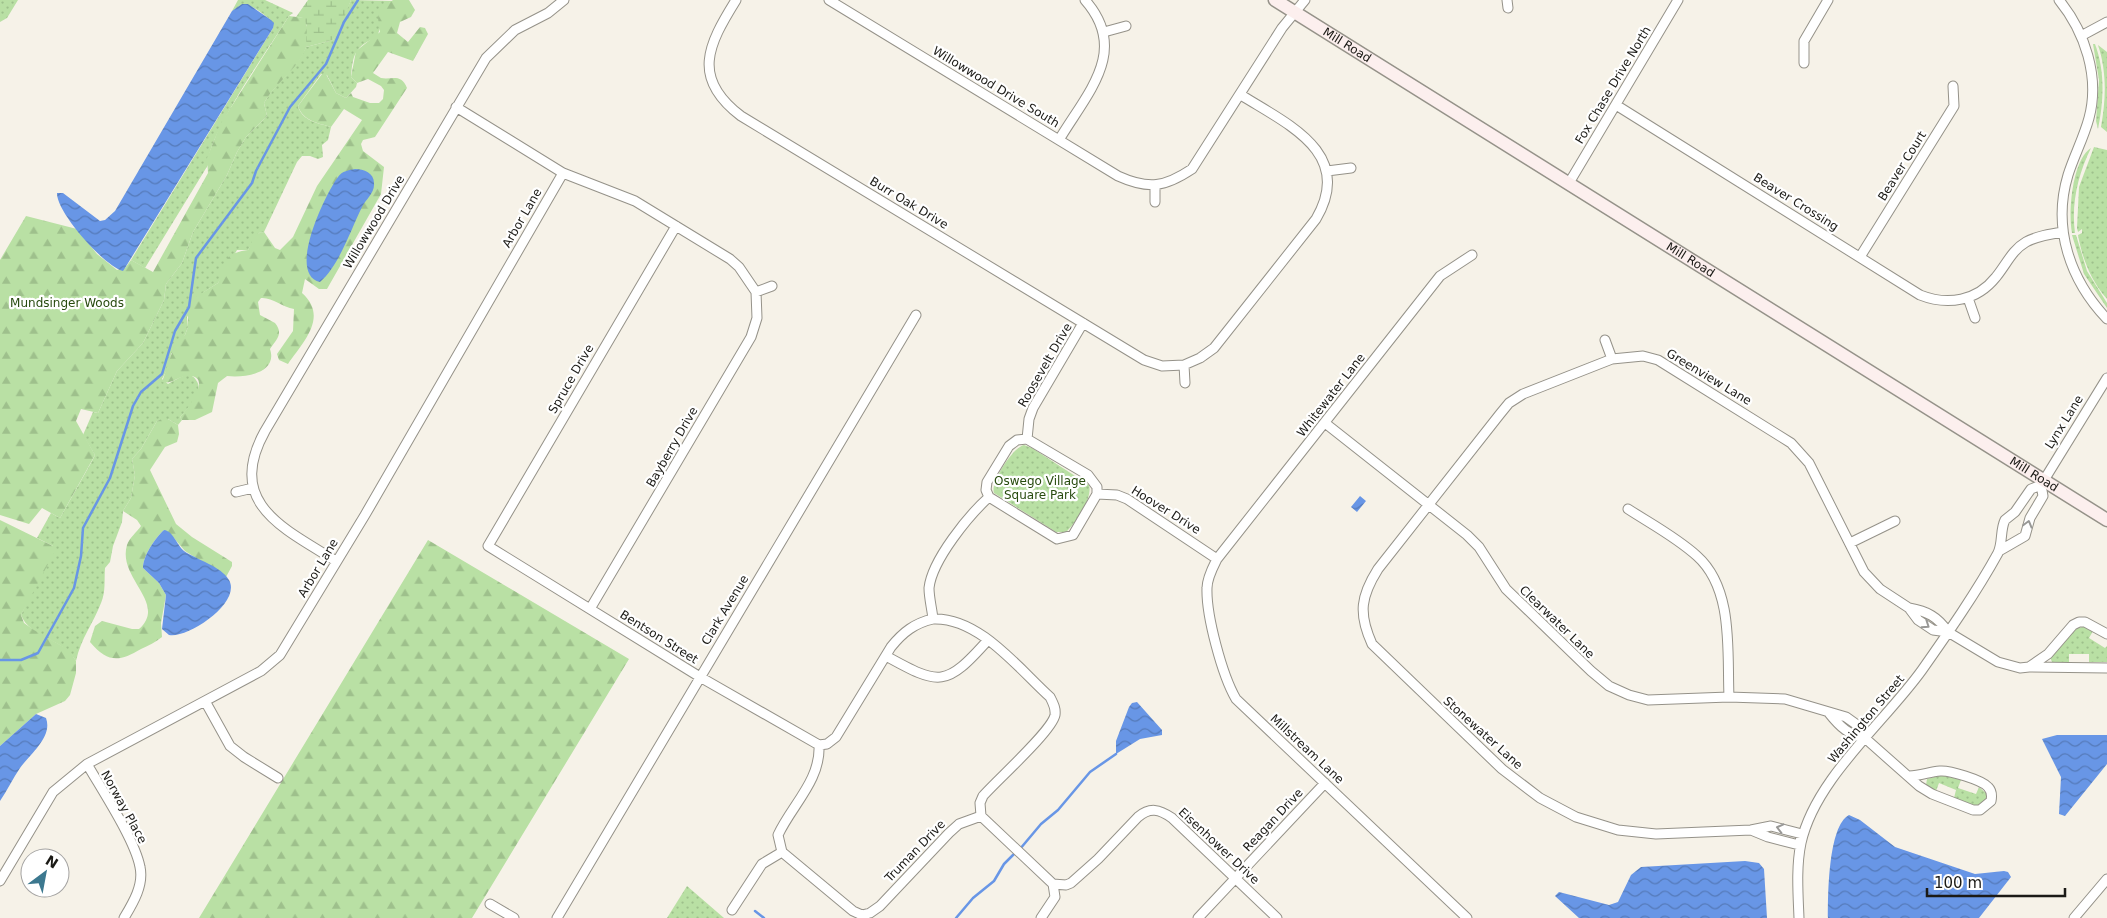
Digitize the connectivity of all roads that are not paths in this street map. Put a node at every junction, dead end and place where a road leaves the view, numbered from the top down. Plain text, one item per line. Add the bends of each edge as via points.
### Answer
1 (564, 0) edge
2 (736, 0) edge
3 (829, 0) edge
4 (1085, 0) edge
5 (1275, 0) edge
6 (1305, 0) edge
7 (1678, 0) edge
8 (1828, 0) edge
9 (2058, 0) edge
10 (1295, 12) junction
11 (2107, 22) edge
12 (1126, 26) dead end
13 (1104, 32) junction
14 (2081, 36) junction
15 (1804, 63) dead end
16 (1953, 86) dead end
17 (1241, 95) junction
18 (1616, 105) junction
19 (456, 108) junction
20 (1059, 140) junction
21 (1351, 168) dead end
22 (1327, 172) junction
23 (563, 173) junction
24 (1569, 183) junction
25 (1155, 185) junction
26 (1154, 202) dead end
27 (676, 226) junction
28 (2062, 232) junction
29 (1472, 255) dead end
30 (1860, 257) junction
31 (772, 286) dead end
32 (756, 292) junction
33 (1968, 298) junction
34 (916, 315) dead end
35 (1975, 318) dead end
36 (2107, 319) edge
37 (1083, 323) junction
38 (1605, 340) dead end
39 (1612, 359) junction
40 (1184, 365) junction
41 (2107, 378) edge
42 (1185, 383) dead end
43 (1325, 423) junction
44 (1027, 439) junction
45 (2043, 483) junction
46 (253, 488) junction
47 (236, 492) dead end
48 (1097, 494) junction
49 (989, 497) junction
50 (1428, 504) junction
51 (1628, 509) dead end
52 (2107, 520) edge
53 (1895, 521) dead end
54 (1850, 543) junction
55 (488, 546) joint
56 (1999, 551) junction
57 (1217, 558) junction
58 (336, 561) junction
59 (590, 609) junction
60 (933, 619) junction
61 (1948, 632) junction
62 (2107, 634) edge
63 (988, 640) junction
64 (886, 656) junction
65 (2029, 667) junction
66 (2107, 668) edge
67 (700, 677) junction
68 (1729, 697) junction
69 (205, 701) junction
70 (1866, 739) junction
71 (819, 745) junction
72 (87, 764) junction
73 (1909, 776) junction
74 (278, 778) dead end
75 (1325, 783) junction
76 (981, 816) junction
77 (1801, 840) junction
78 (782, 852) junction
79 (1236, 879) junction
80 (2107, 880) edge
81 (0, 881) edge
82 (1054, 884) junction
83 (490, 904) dead end
84 (732, 910) dead end
85 (124, 918) edge
86 (514, 918) edge
87 (557, 918) edge
88 (1041, 918) edge
89 (1198, 918) edge
90 (1277, 918) edge
91 (1468, 918) edge
92 (1799, 918) edge
93 (2074, 918) edge

1 - 19 street, Willowwood Drive via 548,13 515,30 494,48
2 - 37 street, Burr Oak Drive via 711,46 709,68 714,88 725,104
3 - 20 street, Willowwood Drive South
4 - 13 street
5 - 10 street, Mill Road
6 - 10 street, Willowwood Drive South
7 - 18 street, Fox Chase Drive North
8 - 15 street via 1804,41
9 - 14 street
10 - 17 street, Willowwood Drive South
10 - 24 street, Mill Road
11 - 14 street
12 - 13 street
13 - 20 street via 1106,48 1102,66
14 - 28 street via 2091,70 2090,116 2066,183
16 - 30 street, Beaver Court via 1954,106
17 - 22 street, Burr Oak Drive via 1308,139 1320,153
17 - 25 street, Willowwood Drive South via 1192,169 1176,180
18 - 24 street, Fox Chase Drive North
18 - 30 street, Beaver Crossing
19 - 23 street
19 - 46 street, Willowwood Drive via 262,437 252,462
20 - 25 street, Willowwood Drive South via 1118,176 1131,182
21 - 22 street
22 - 40 street, Burr Oak Drive via 1325,200 1316,219 1214,348
23 - 27 street via 635,201
23 - 58 street, Arbor Lane
24 - 45 street, Mill Road
25 - 26 street
27 - 32 street via 730,259
27 - 55 street, Spruce Drive
28 - 33 street, Beaver Crossing via 2025,243 1984,290
28 - 36 street via 2077,278
29 - 43 street, Whitewater Lane via 1440,276
30 - 33 street, Beaver Crossing via 1932,300
31 - 32 street
32 - 59 street, Bayberry Drive via 757,318 751,337
33 - 35 street
34 - 67 street, Clark Avenue
37 - 40 street, Burr Oak Drive via 1144,360 1162,366
37 - 44 street, Roosevelt Drive via 1033,408
38 - 39 street
39 - 50 street, Greenview Lane via 1538,387 1509,403
39 - 54 street, Greenview Lane via 1643,356 1658,360 1791,444 1809,464
40 - 42 street
41 - 45 street, Lynx Lane
43 - 50 street, Clearwater Lane
43 - 57 street, Whitewater Lane
44 - 48 street via 1088,475 1097,487
44 - 49 street via 1017,440 1009,446 988,482 986,490
45 - 52 street, Mill Road
45 - 56 street, Washington Street via 2031,489 2015,512 2005,520
56 -> 45 street, Washington Street via 2025,536 2030,518 2043,496
46 - 47 street
46 - 58 street, Willowwood Drive via 259,504 279,526
48 - 49 street via 1072,534 1057,539
48 - 57 street, Hoover Drive via 1117,495 1127,500
49 - 60 street via 962,525 932,576 929,588
50 - 68 street, Clearwater Lane via 1479,547 1518,602 1609,686 1648,700
50 - 77 street, Stonewater Lane via 1367,587 1362,606 1364,626 1372,644 1384,658 1502,769 1540,798 1576,817 1618,830 1656,834 1751,830 1771,826 1802,834
51 - 68 street via 1680,542 1699,557 1712,574 1725,613
53 - 54 street
54 - 61 street, Greenview Lane via 1872,581 1909,608 1918,620 1933,630
55 - 59 street, Bentson Street
56 - 61 street, Washington Street
57 - 75 street, Millstream Lane via 1207,586 1208,605 1228,685 1236,699
58 - 69 street, Arbor Lane via 280,655 261,671
59 - 67 street, Bentson Street
60 - 63 street via 964,624
60 - 64 street via 913,626 901,635
61 - 65 street, Greenview Lane via 1998,662
61 - 70 street, Washington Street via 1921,672
62 - 65 street via 2079,622 2048,654
63 - 64 street via 965,665 941,677 926,677
63 - 76 street via 1050,697 1055,705 1055,714 1047,728 983,796
64 - 71 street via 836,737 827,744
65 - 66 street, Greenview Lane
67 - 71 street, Bentson Street
67 - 87 street, Clark Avenue
68 - 70 street, Clearwater Lane via 1785,699 1846,716 1860,727
69 - 72 street, Arbor Lane
69 - 74 street via 230,746
70 - 73 street, Clearwater Lane
70 - 77 street, Washington Street via 1827,786
71 - 78 street via 816,770 778,835
72 - 81 street, Arbor Lane via 53,792
72 - 85 street, Norway Place via 134,848 141,869 137,897
73 - 73 street, Clearwater Lane via 1932,794 1973,810 1980,810 1991,802 1992,794 1982,782 1955,773 1940,770
75 - 79 street, Reagan Drive
75 - 91 street, Millstream Lane
76 - 78 street, Truman Drive via 959,824 949,832 870,913 862,915
76 - 82 street
77 - 92 street, Washington Street via 1797,884
78 - 84 street via 762,864
79 - 82 street, Eisenhower Drive via 1172,818 1155,809 1146,810 1138,817 1071,883
79 - 89 street, Reagan Drive
79 - 90 street, Eisenhower Drive
80 - 93 street
82 - 88 street via 1055,897
83 - 86 street

